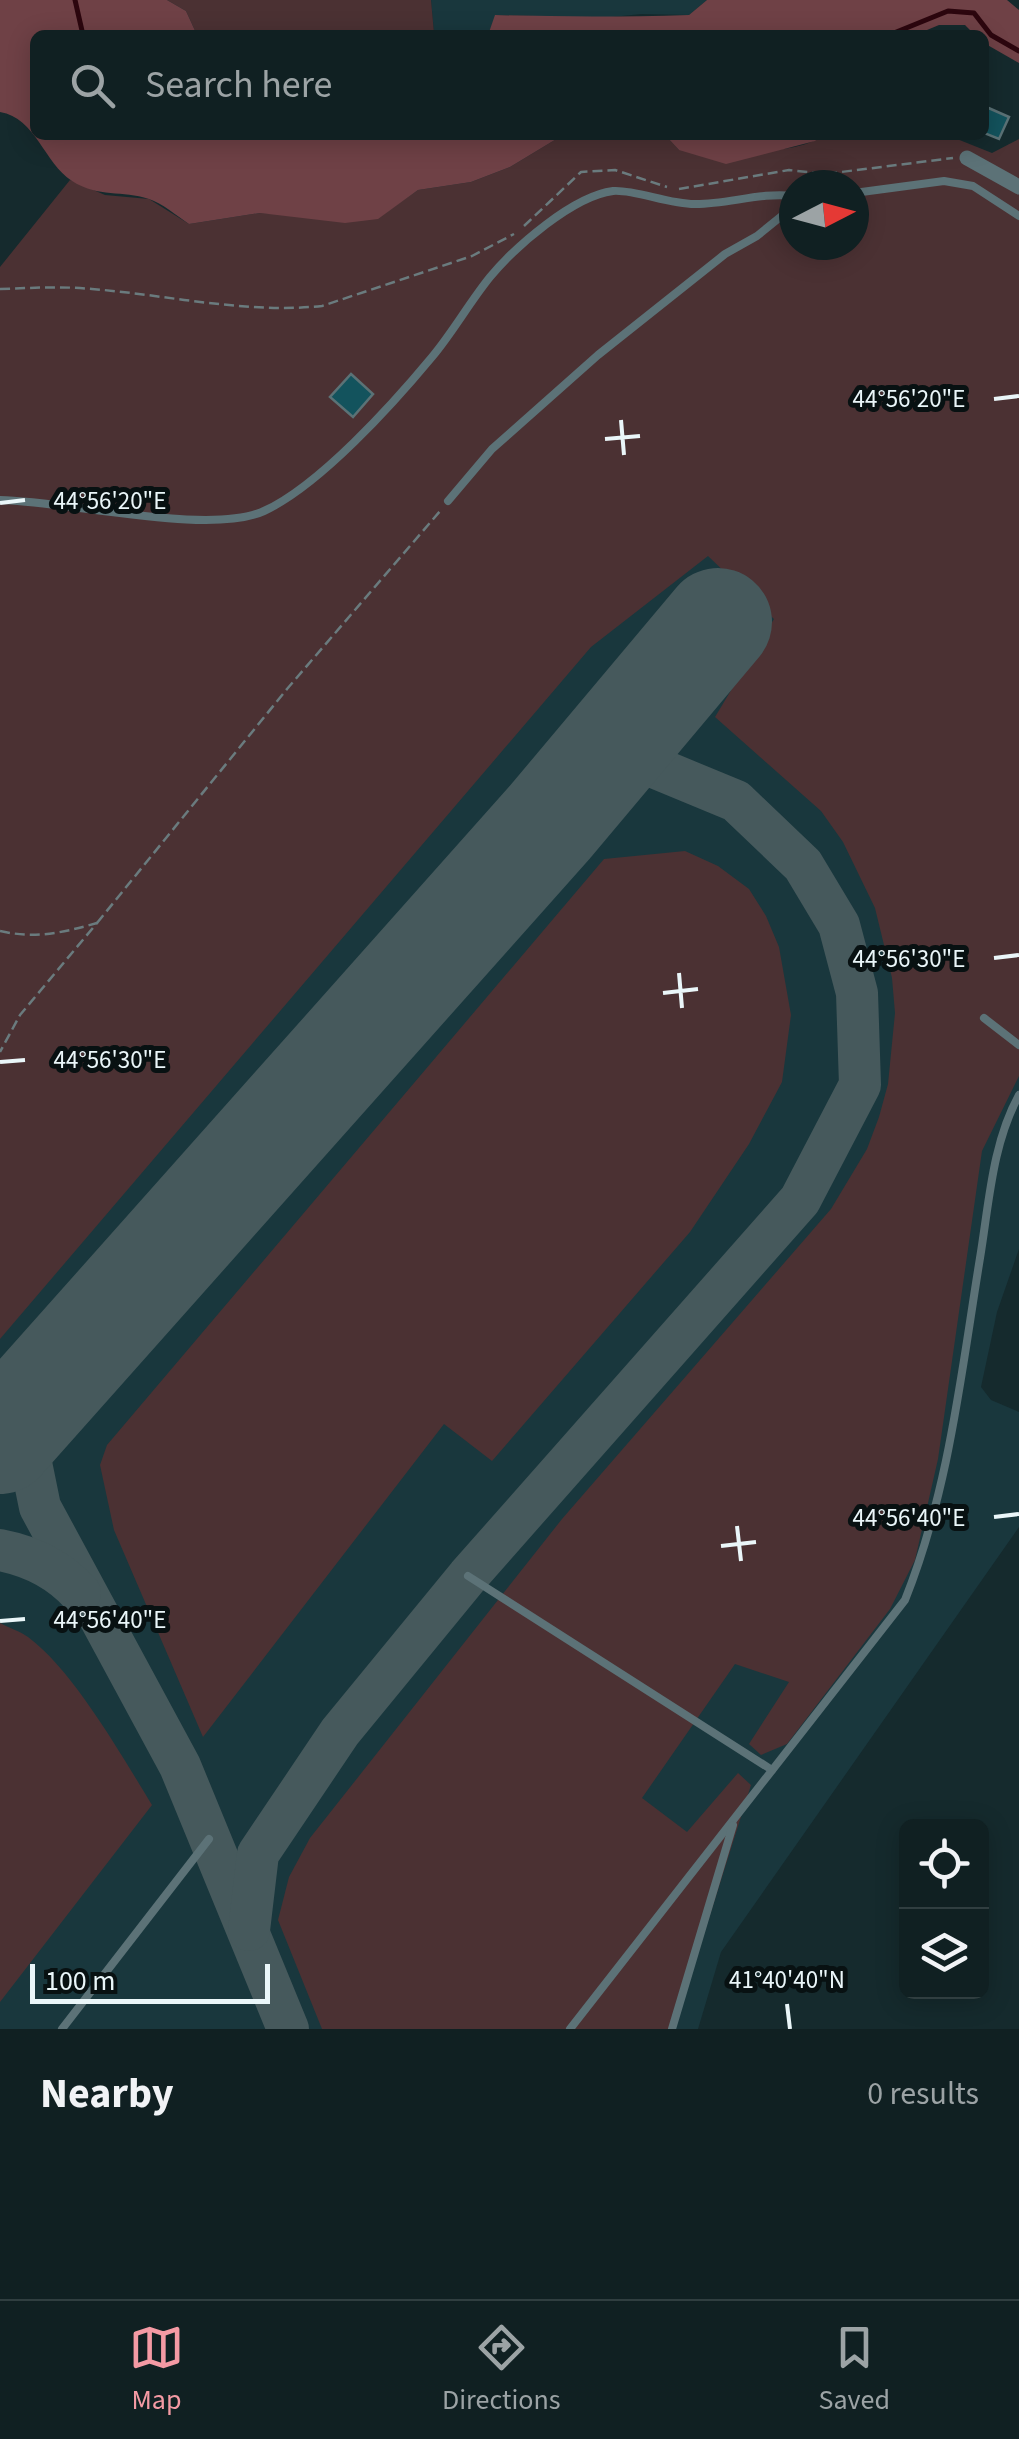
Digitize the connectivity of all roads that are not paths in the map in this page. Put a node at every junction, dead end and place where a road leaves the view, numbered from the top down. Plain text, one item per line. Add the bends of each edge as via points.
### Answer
1 (967, 158) road end
2 (1019, 187) edge
3 (869, 191) edge
4 (779, 194) edge
5 (1019, 216) edge
6 (779, 218) edge
7 (0, 500) edge
8 (448, 501) road end
9 (984, 1018) dead end
10 (1019, 1045) edge
11 (1019, 1095) edge
12 (468, 1576) dead end
13 (772, 1770) junction
14 (734, 1820) junction
15 (210, 1839) dead end
16 (62, 2029) edge
17 (570, 2029) edge
18 (672, 2029) edge

1 - 2 street
3 - 5 lane via 944,181 973,186
4 - 7 lane via 695,204 615,191 578,203 491,276 431,358 331,464 264,512 194,520
6 - 8 lane via 598,355 492,449
9 - 10 lane
11 - 13 lane via 998,1148 953,1428 921,1560 905,1600
12 - 13 lane
13 - 14 lane
14 - 17 lane
14 - 18 lane
15 - 16 lane

